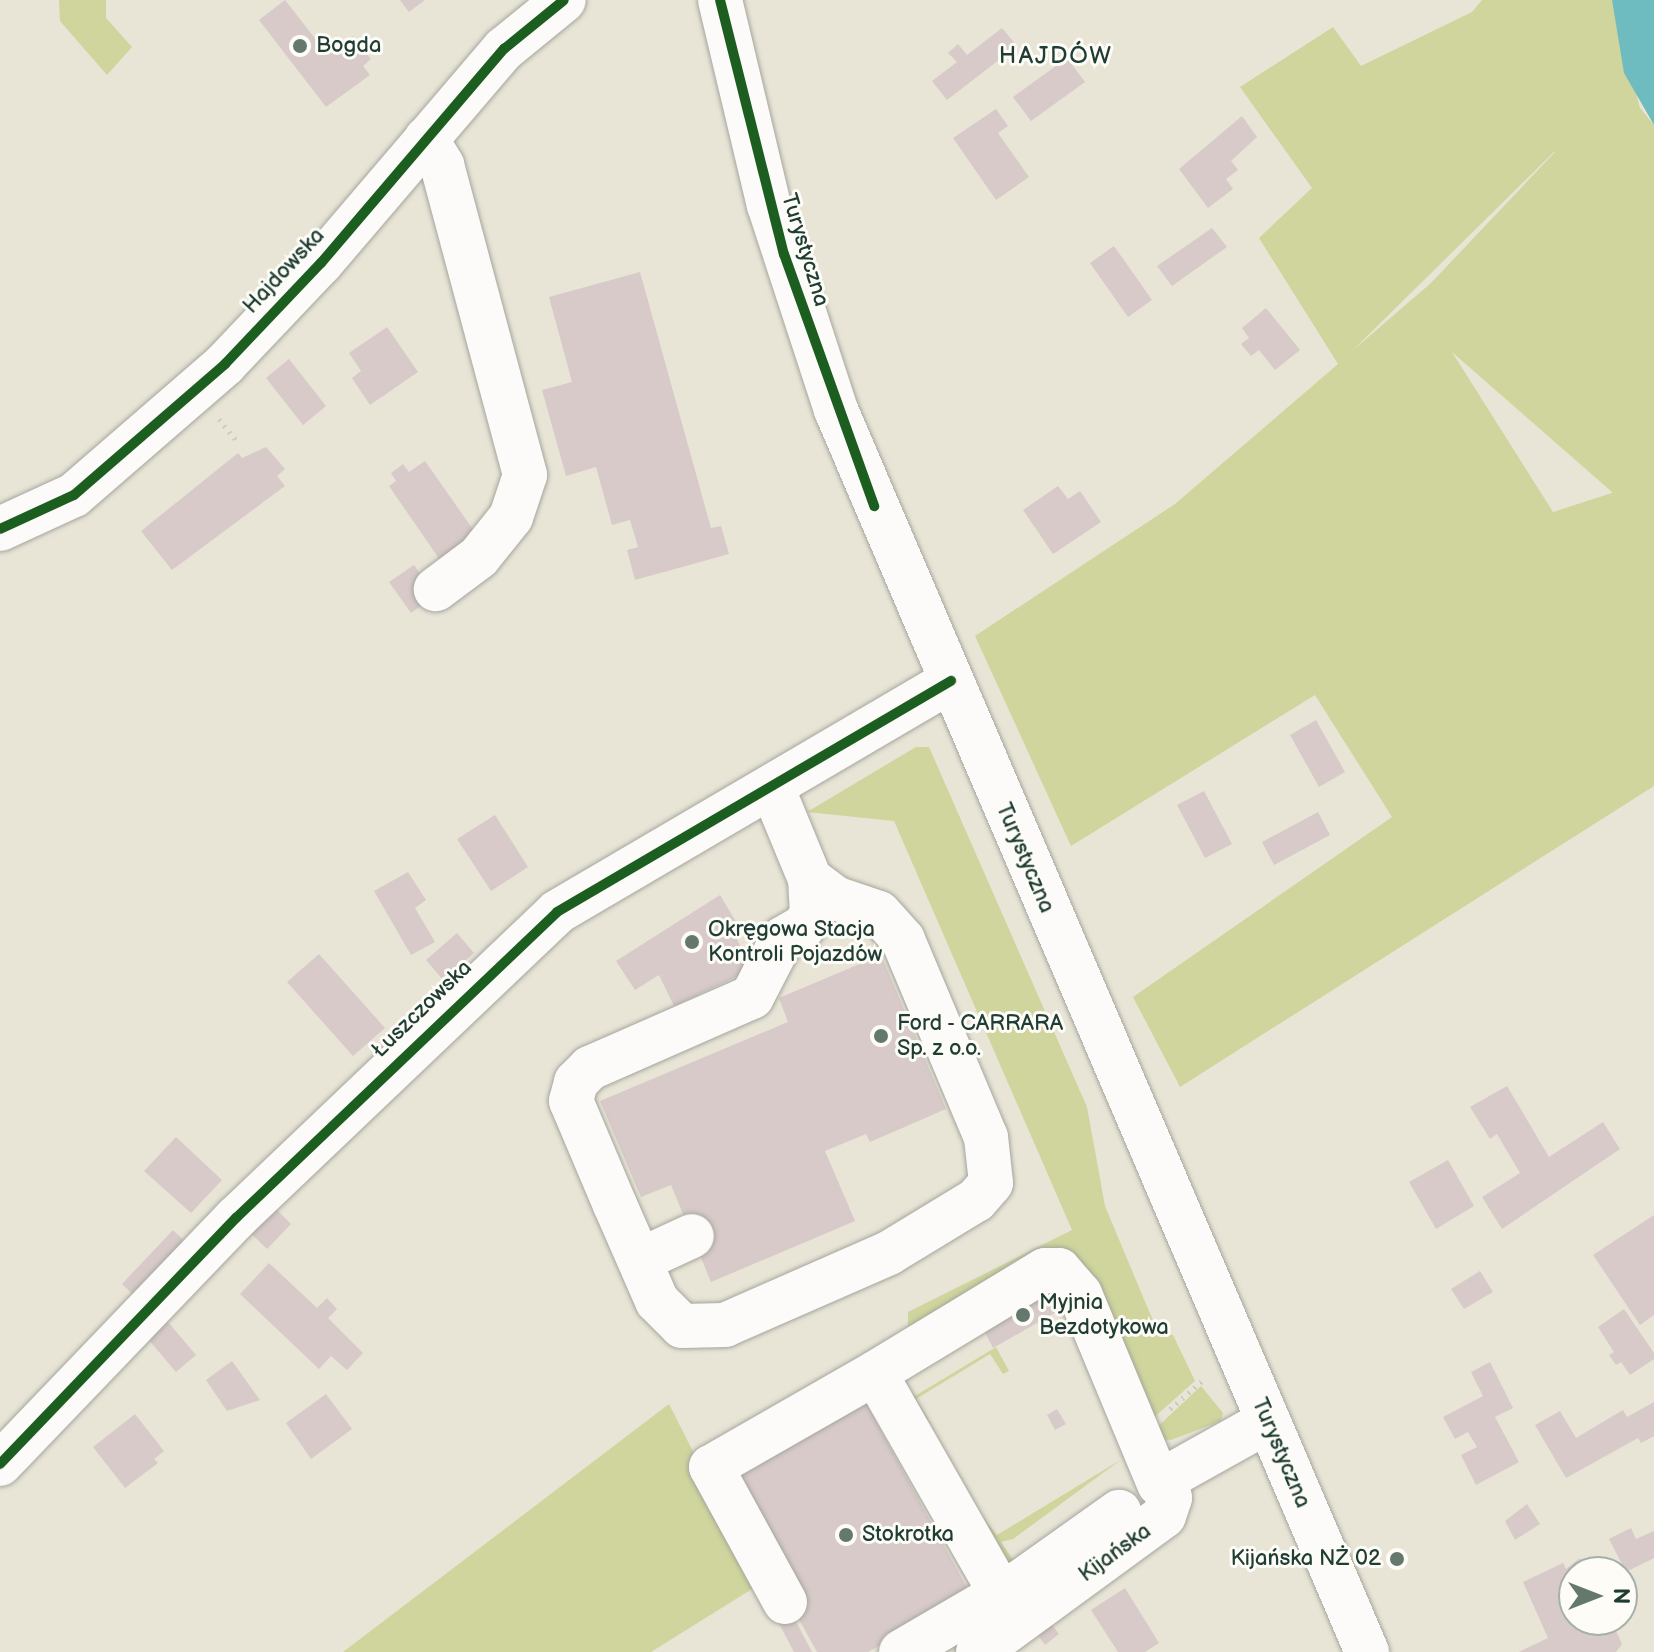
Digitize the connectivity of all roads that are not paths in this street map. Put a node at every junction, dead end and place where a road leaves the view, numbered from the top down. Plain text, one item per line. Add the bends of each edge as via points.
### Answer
1 (564, 0) edge
2 (720, 0) edge
3 (426, 139) junction
4 (0, 529) edge
5 (436, 589) dead end
6 (951, 681) junction
7 (772, 787) junction
8 (810, 879) junction
9 (692, 1236) dead end
10 (640, 1260) junction
11 (875, 1373) junction
12 (1268, 1421) junction
13 (0, 1464) edge
14 (1163, 1481) junction
15 (1001, 1594) junction
16 (785, 1602) dead end
17 (901, 1652) edge
18 (978, 1652) edge
19 (1367, 1652) edge

1 - 3 street, Hajdowska via 504,49
2 - 6 street, Turystyczna via 799,305 858,466
3 - 4 street, Hajdowska via 321,263 150,432 74,495
3 - 5 street via 442,165 525,475 511,517 479,557
6 - 7 street, Łuszczowska
6 - 12 street, Turystyczna
7 - 8 street
7 - 13 street, Łuszczowska via 607,880 557,912 504,958 236,1218
8 - 10 street via 812,915 782,939 752,997 590,1068 576,1082 571,1101
8 - 10 street via 835,898 879,913 903,940 986,1137 991,1183 976,1200 889,1253 725,1325 682,1326 665,1314
9 - 10 street
11 - 14 street via 1045,1270 1059,1270 1080,1294
11 - 15 street
11 - 16 street via 711,1467
12 - 14 street
12 - 19 street, Turystyczna
14 - 15 street
14 - 18 street, Kijańska via 1170,1498 1164,1516
15 - 17 street

